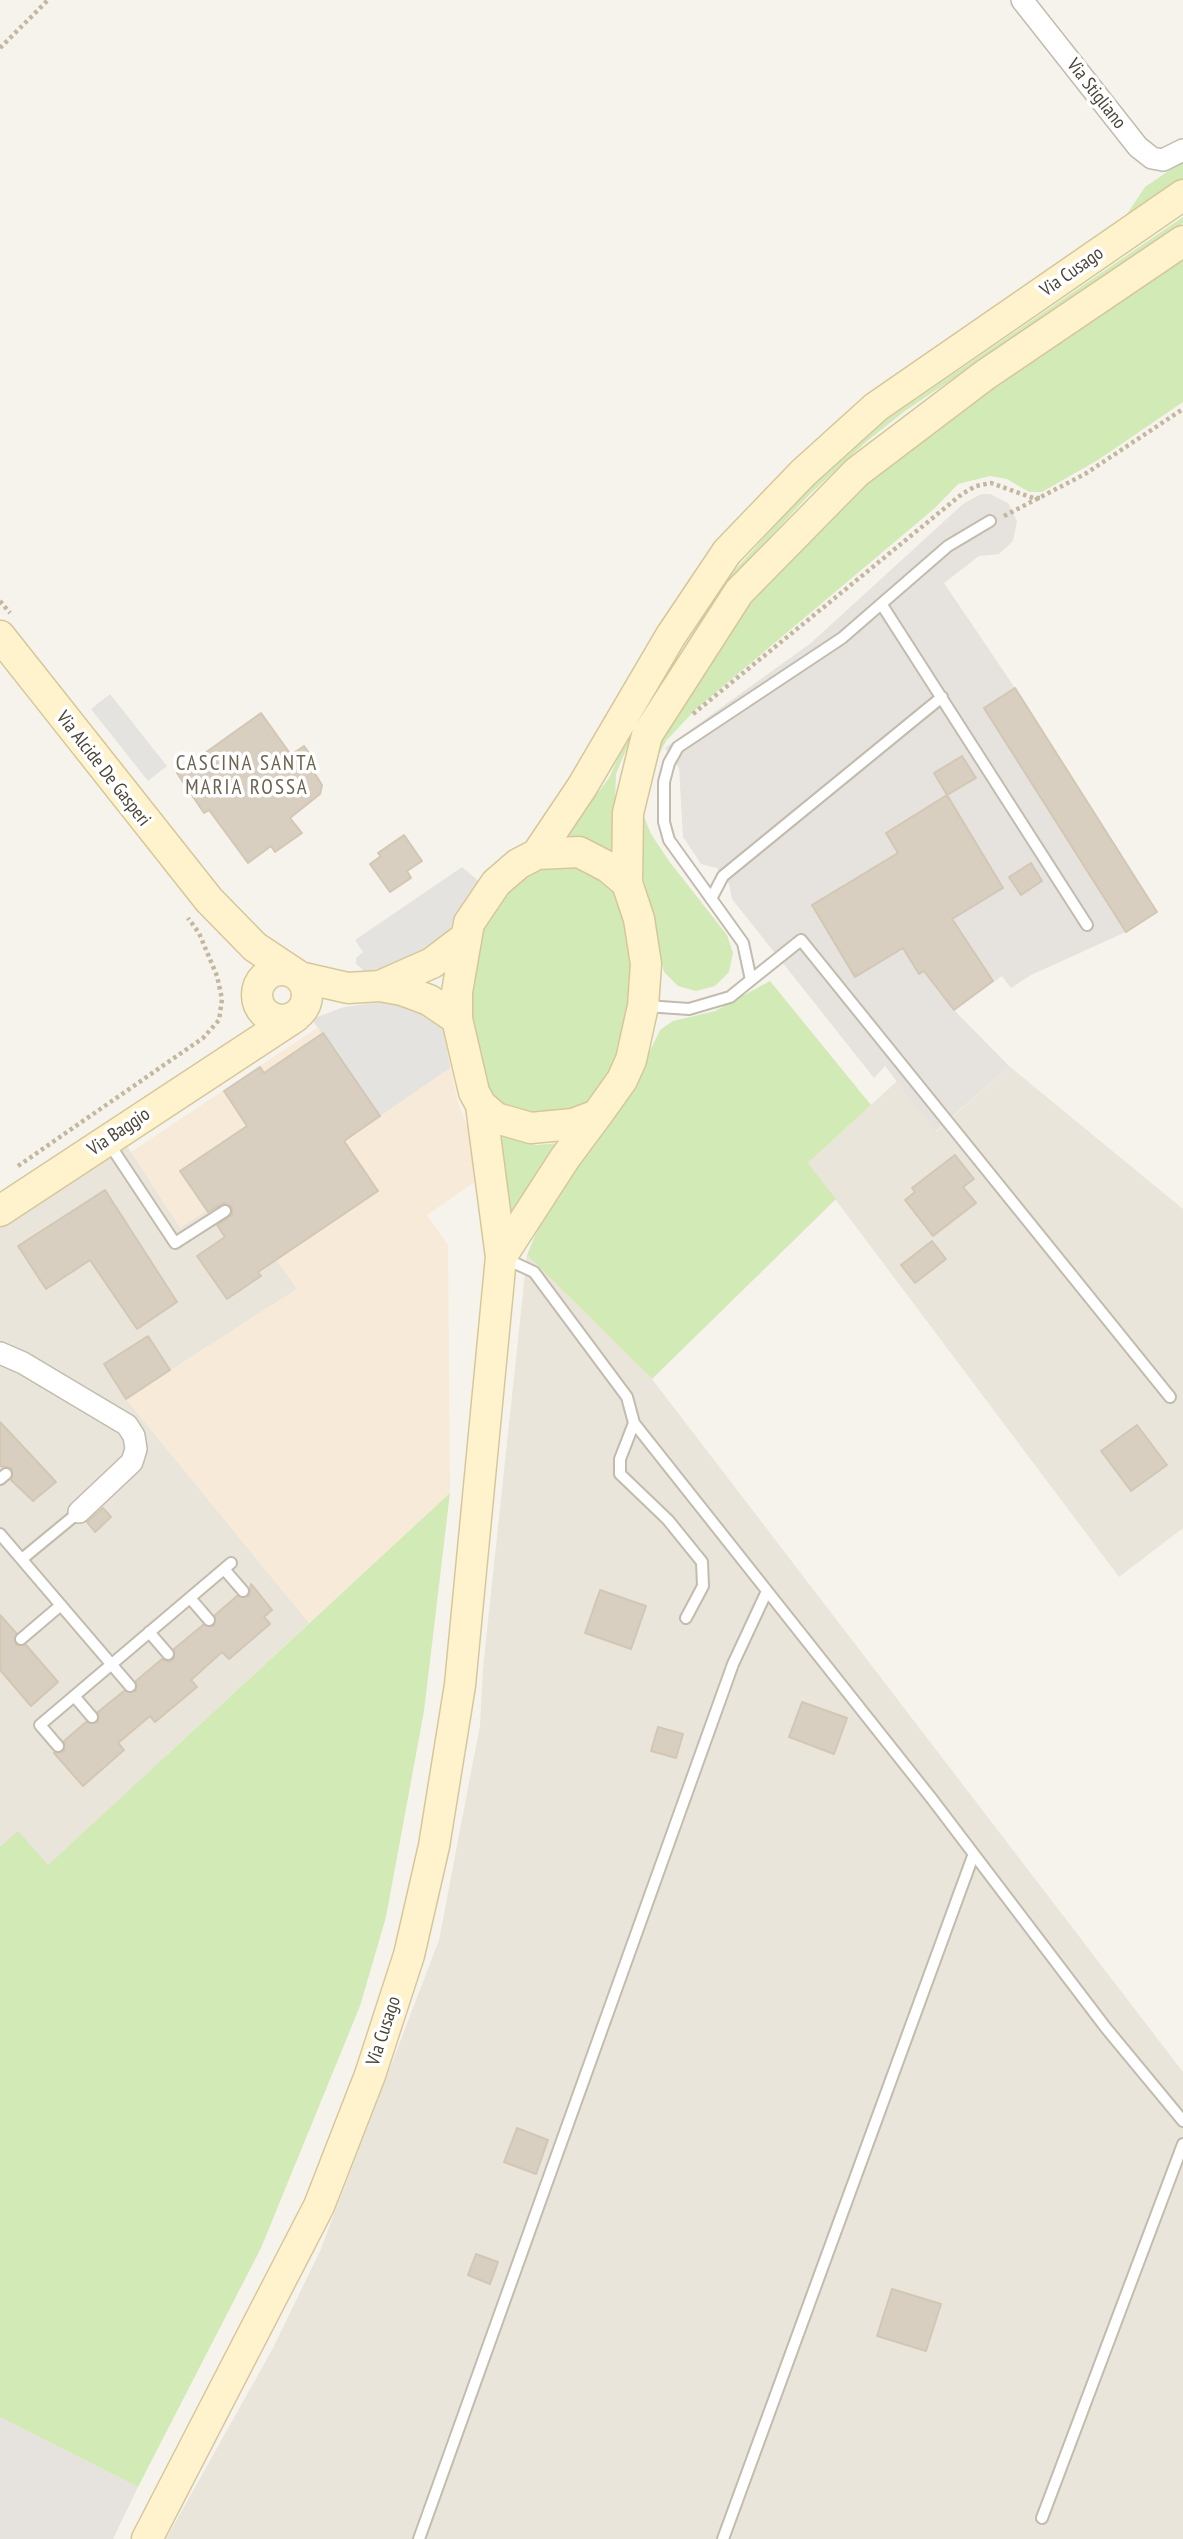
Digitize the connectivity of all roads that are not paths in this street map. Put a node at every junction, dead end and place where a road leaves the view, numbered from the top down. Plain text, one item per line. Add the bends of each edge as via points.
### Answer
1 (1022, 0) edge
2 (1183, 150) edge
3 (1183, 195) edge
4 (1183, 241) edge
5 (990, 522) road end
6 (882, 605) junction
7 (0, 636) edge
8 (942, 697) junction
9 (537, 854) junction
10 (626, 883) junction
11 (710, 899) junction
12 (197, 908) junction
13 (1087, 925) dead end
14 (465, 938) junction
15 (297, 975) junction
16 (751, 980) junction
17 (380, 986) junction
18 (348, 988) junction
19 (258, 1002) junction
20 (643, 1006) junction
21 (298, 1015) junction
22 (457, 1019) junction
23 (237, 1053) junction
24 (481, 1105) junction
25 (597, 1115) junction
26 (106, 1140) junction
27 (225, 1210) dead end
28 (0, 1211) edge
29 (501, 1257) junction
30 (0, 1353) edge
31 (1170, 1397) dead end
32 (634, 1423) junction
33 (79, 1511) joint
34 (0, 1534) edge
35 (22, 1559) junction
36 (243, 1591) dead end
37 (768, 1591) junction
38 (190, 1598) junction
39 (61, 1605) junction
40 (686, 1618) dead end
41 (209, 1620) dead end
42 (149, 1632) junction
43 (21, 1639) dead end
44 (168, 1654) dead end
45 (112, 1664) junction
46 (131, 1686) dead end
47 (74, 1696) junction
48 (92, 1717) dead end
49 (58, 1746) dead end
50 (973, 1856) junction
51 (1183, 2121) edge
52 (1183, 2144) edge
53 (1041, 2518) dead end
54 (147, 2539) edge
55 (419, 2539) edge
56 (723, 2539) edge

1 - 2 street, Via Stigliano via 1138,147 1163,160
3 - 9 main road, Via Cusago via 876,407 803,472 727,552
4 - 10 main road, Via Cusago via 985,375 857,472 739,593 647,735 628,813
5 - 6 lane via 948,546
6 - 8 lane
6 - 11 lane via 842,638 678,747 664,782 664,822 669,840
7 - 12 main road, Via Alcide De Gasperi
8 - 11 lane via 723,876
8 - 13 lane
9 - 10 main road via 579,852
9 - 14 main road via 496,883 469,923
10 - 20 main road via 644,942
11 - 16 lane via 743,943
12 - 15 main road, Via Alcide De Gasperi
12 - 19 main road, Via Alcide De Gasperi via 243,958
14 - 17 main road, Via Baggio via 432,963
14 - 22 main road
15 - 18 main road, Via Baggio
15 - 19 main road via 281,970 268,974 259,984
15 - 21 main road via 307,991
16 - 20 lane via 730,997 689,1009
16 - 31 lane via 801,940
17 - 18 main road, Via Baggio
17 - 22 main road, Via Baggio via 429,1000
18 - 21 main road, Via Baggio
19 - 21 main road via 274,1019
19 - 23 main road
20 - 25 main road via 631,1060
21 - 23 main road, Via Baggio
22 - 24 main road via 470,1079
23 - 26 main road, Via Baggio
24 - 25 main road via 496,1118 531,1128 573,1124
24 - 29 main road
25 - 29 main road
26 - 27 lane via 175,1243
26 - 28 main road, Via Baggio
29 - 32 lane via 534,1272 627,1397
29 - 54 main road, Via Cusago via 460,1685 409,1955 370,2075 319,2206
30 - 33 street via 127,1424 134,1436 132,1462
32 - 37 lane
32 - 40 lane via 620,1459 620,1474 668,1520 702,1562 703,1586
33 - 35 lane
34 - 35 lane
35 - 39 lane
36 - 38 lane via 227,1566
37 - 50 lane
37 - 55 lane via 733,1664
38 - 41 lane
38 - 42 lane
39 - 43 lane
39 - 45 lane
42 - 44 lane
42 - 45 lane
45 - 46 lane
45 - 47 lane
47 - 48 lane
47 - 49 lane via 40,1725
50 - 51 lane
50 - 56 lane
52 - 53 lane

